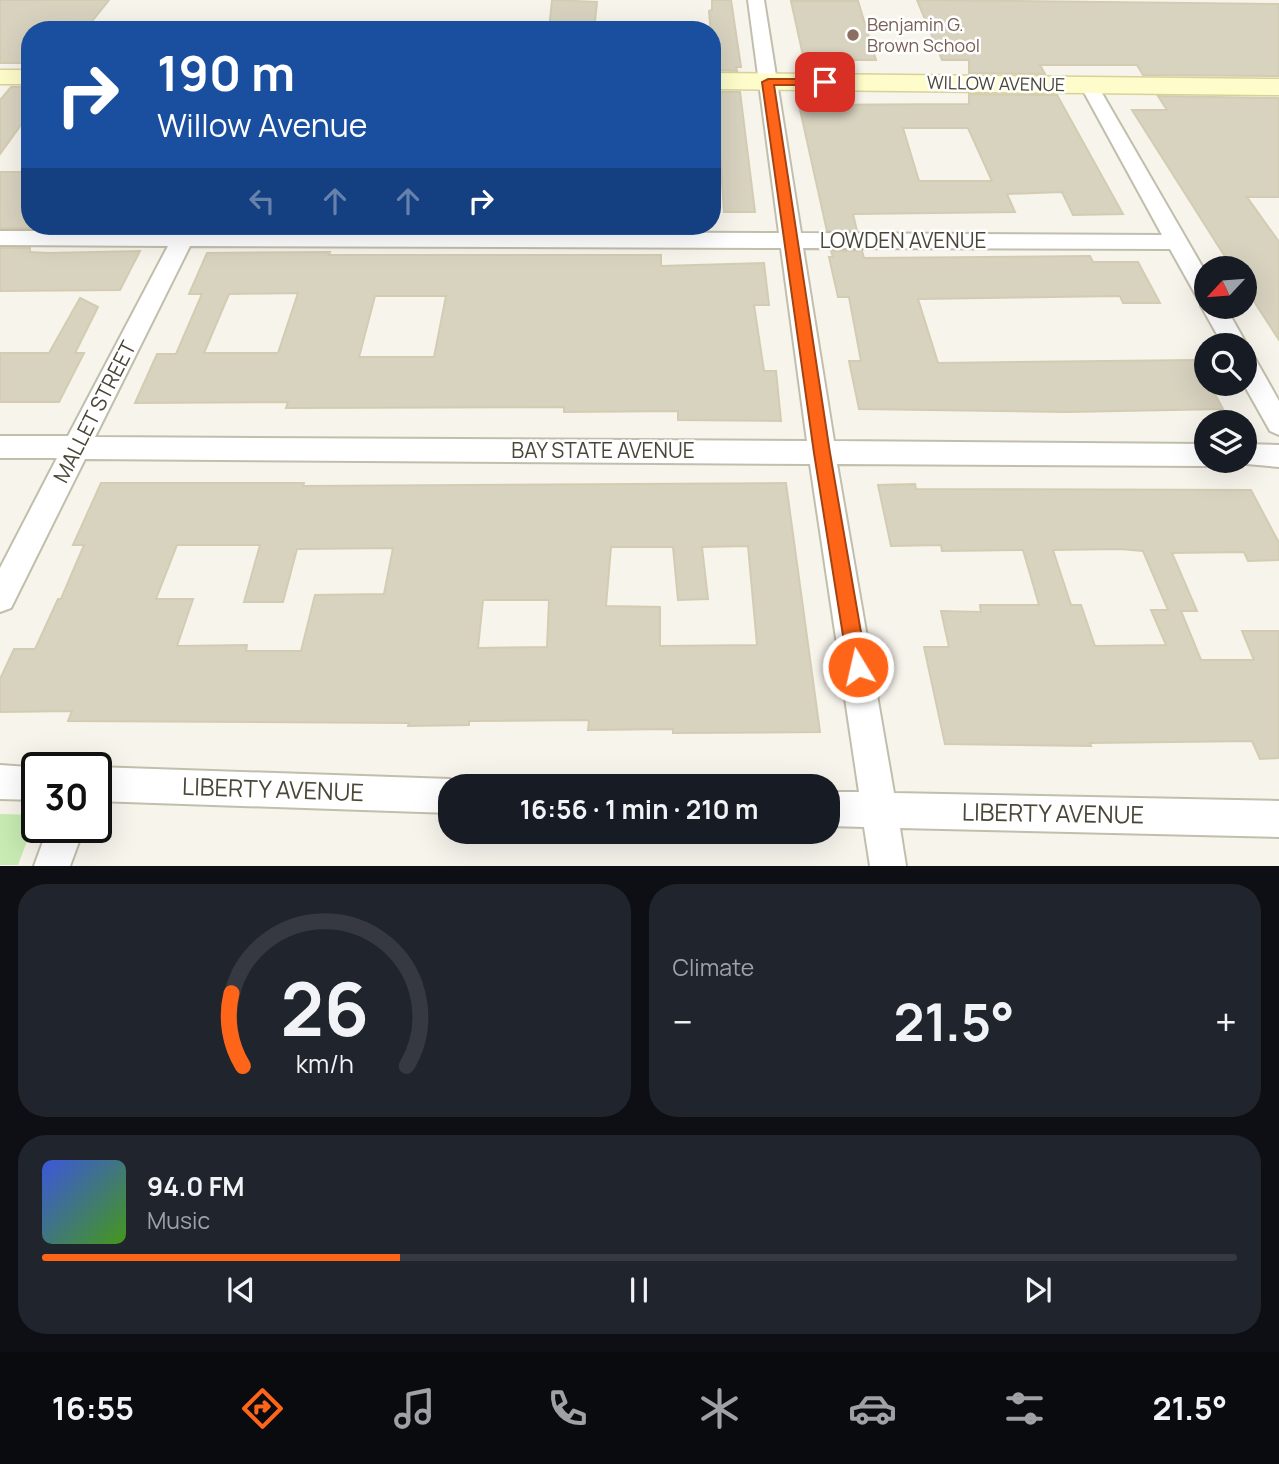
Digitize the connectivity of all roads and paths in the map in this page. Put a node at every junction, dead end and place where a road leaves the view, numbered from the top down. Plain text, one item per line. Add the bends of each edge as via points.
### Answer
1 (756, 0) edge
2 (0, 77) edge
3 (21, 77) edge
4 (721, 81) edge
5 (768, 82) junction
6 (1089, 85) junction
7 (1279, 87) edge
8 (74, 235) edge
9 (184, 235) edge
10 (445, 235) edge
11 (0, 237) edge
12 (791, 239) junction
13 (1177, 242) junction
14 (1194, 272) edge
15 (1257, 385) edge
16 (1279, 424) edge
17 (0, 447) edge
18 (77, 448) junction
19 (822, 453) junction
20 (1194, 455) edge
21 (1257, 456) edge
22 (1279, 456) edge
23 (0, 598) edge
24 (0, 782) edge
25 (21, 783) edge
26 (112, 785) edge
27 (438, 796) edge
28 (840, 809) edge
29 (881, 810) junction
30 (1279, 819) edge
31 (60, 843) edge
32 (52, 866) edge
33 (888, 866) edge

1 - 5 street
2 - 3 street
4 - 5 street, WILLOW AVENUE
5 - 6 street, WILLOW AVENUE
5 - 12 street
6 - 7 street, WILLOW AVENUE
6 - 13 street
8 - 11 street, LOWDEN AVENUE
9 - 18 street, MALLET STREET
10 - 12 street, LOWDEN AVENUE
12 - 13 street, LOWDEN AVENUE
12 - 19 street
13 - 14 street
15 - 16 street
17 - 18 street, BAY STATE AVENUE
18 - 19 street, BAY STATE AVENUE
18 - 23 street, MALLET STREET
19 - 20 street, BAY STATE AVENUE
19 - 29 street
21 - 22 street
24 - 25 street
26 - 27 street, LIBERTY AVENUE
28 - 29 street, LIBERTY AVENUE
29 - 30 street, LIBERTY AVENUE
29 - 33 street
31 - 32 street

